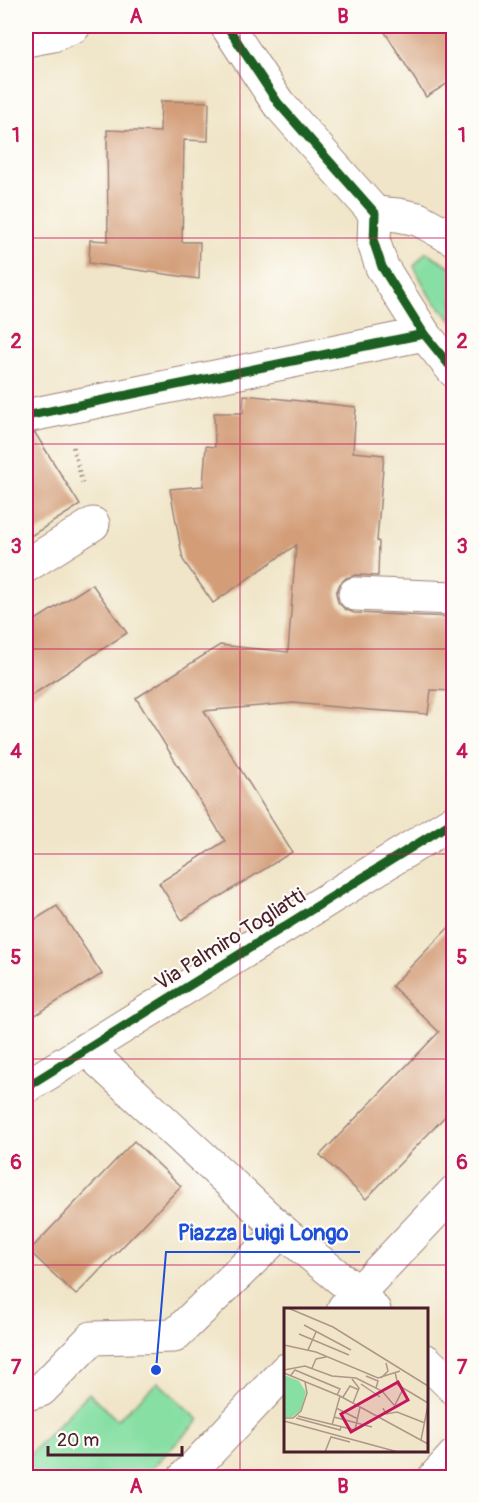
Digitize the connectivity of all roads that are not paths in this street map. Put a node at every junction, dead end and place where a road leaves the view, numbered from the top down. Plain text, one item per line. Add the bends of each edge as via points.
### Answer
1 (74, 26) edge
2 (226, 26) edge
3 (26, 40) edge
4 (375, 213) junction
5 (453, 239) edge
6 (424, 334) junction
7 (453, 371) edge
8 (26, 416) edge
9 (93, 524) road end
10 (26, 566) edge
11 (355, 594) dead end
12 (453, 598) edge
13 (453, 821) edge
14 (86, 1049) junction
15 (26, 1087) edge
16 (453, 1192) edge
17 (282, 1231) junction
18 (359, 1304) edge
19 (428, 1363) edge
20 (284, 1371) edge
21 (453, 1388) edge
22 (26, 1394) edge
23 (453, 1456) edge
24 (184, 1478) edge
25 (434, 1478) edge

1 - 3 street
2 - 4 street via 278,103
4 - 5 street via 418,219
4 - 6 street via 374,243 382,267
6 - 7 street
6 - 8 street
9 - 10 street
11 - 12 street
13 - 14 street, Via Palmiro Togliatti
14 - 15 street, Via Palmiro Togliatti
14 - 17 street
16 - 18 street
17 - 18 street
17 - 22 street via 174,1336 92,1338 41,1390
19 - 21 street
20 - 24 street
23 - 25 street

